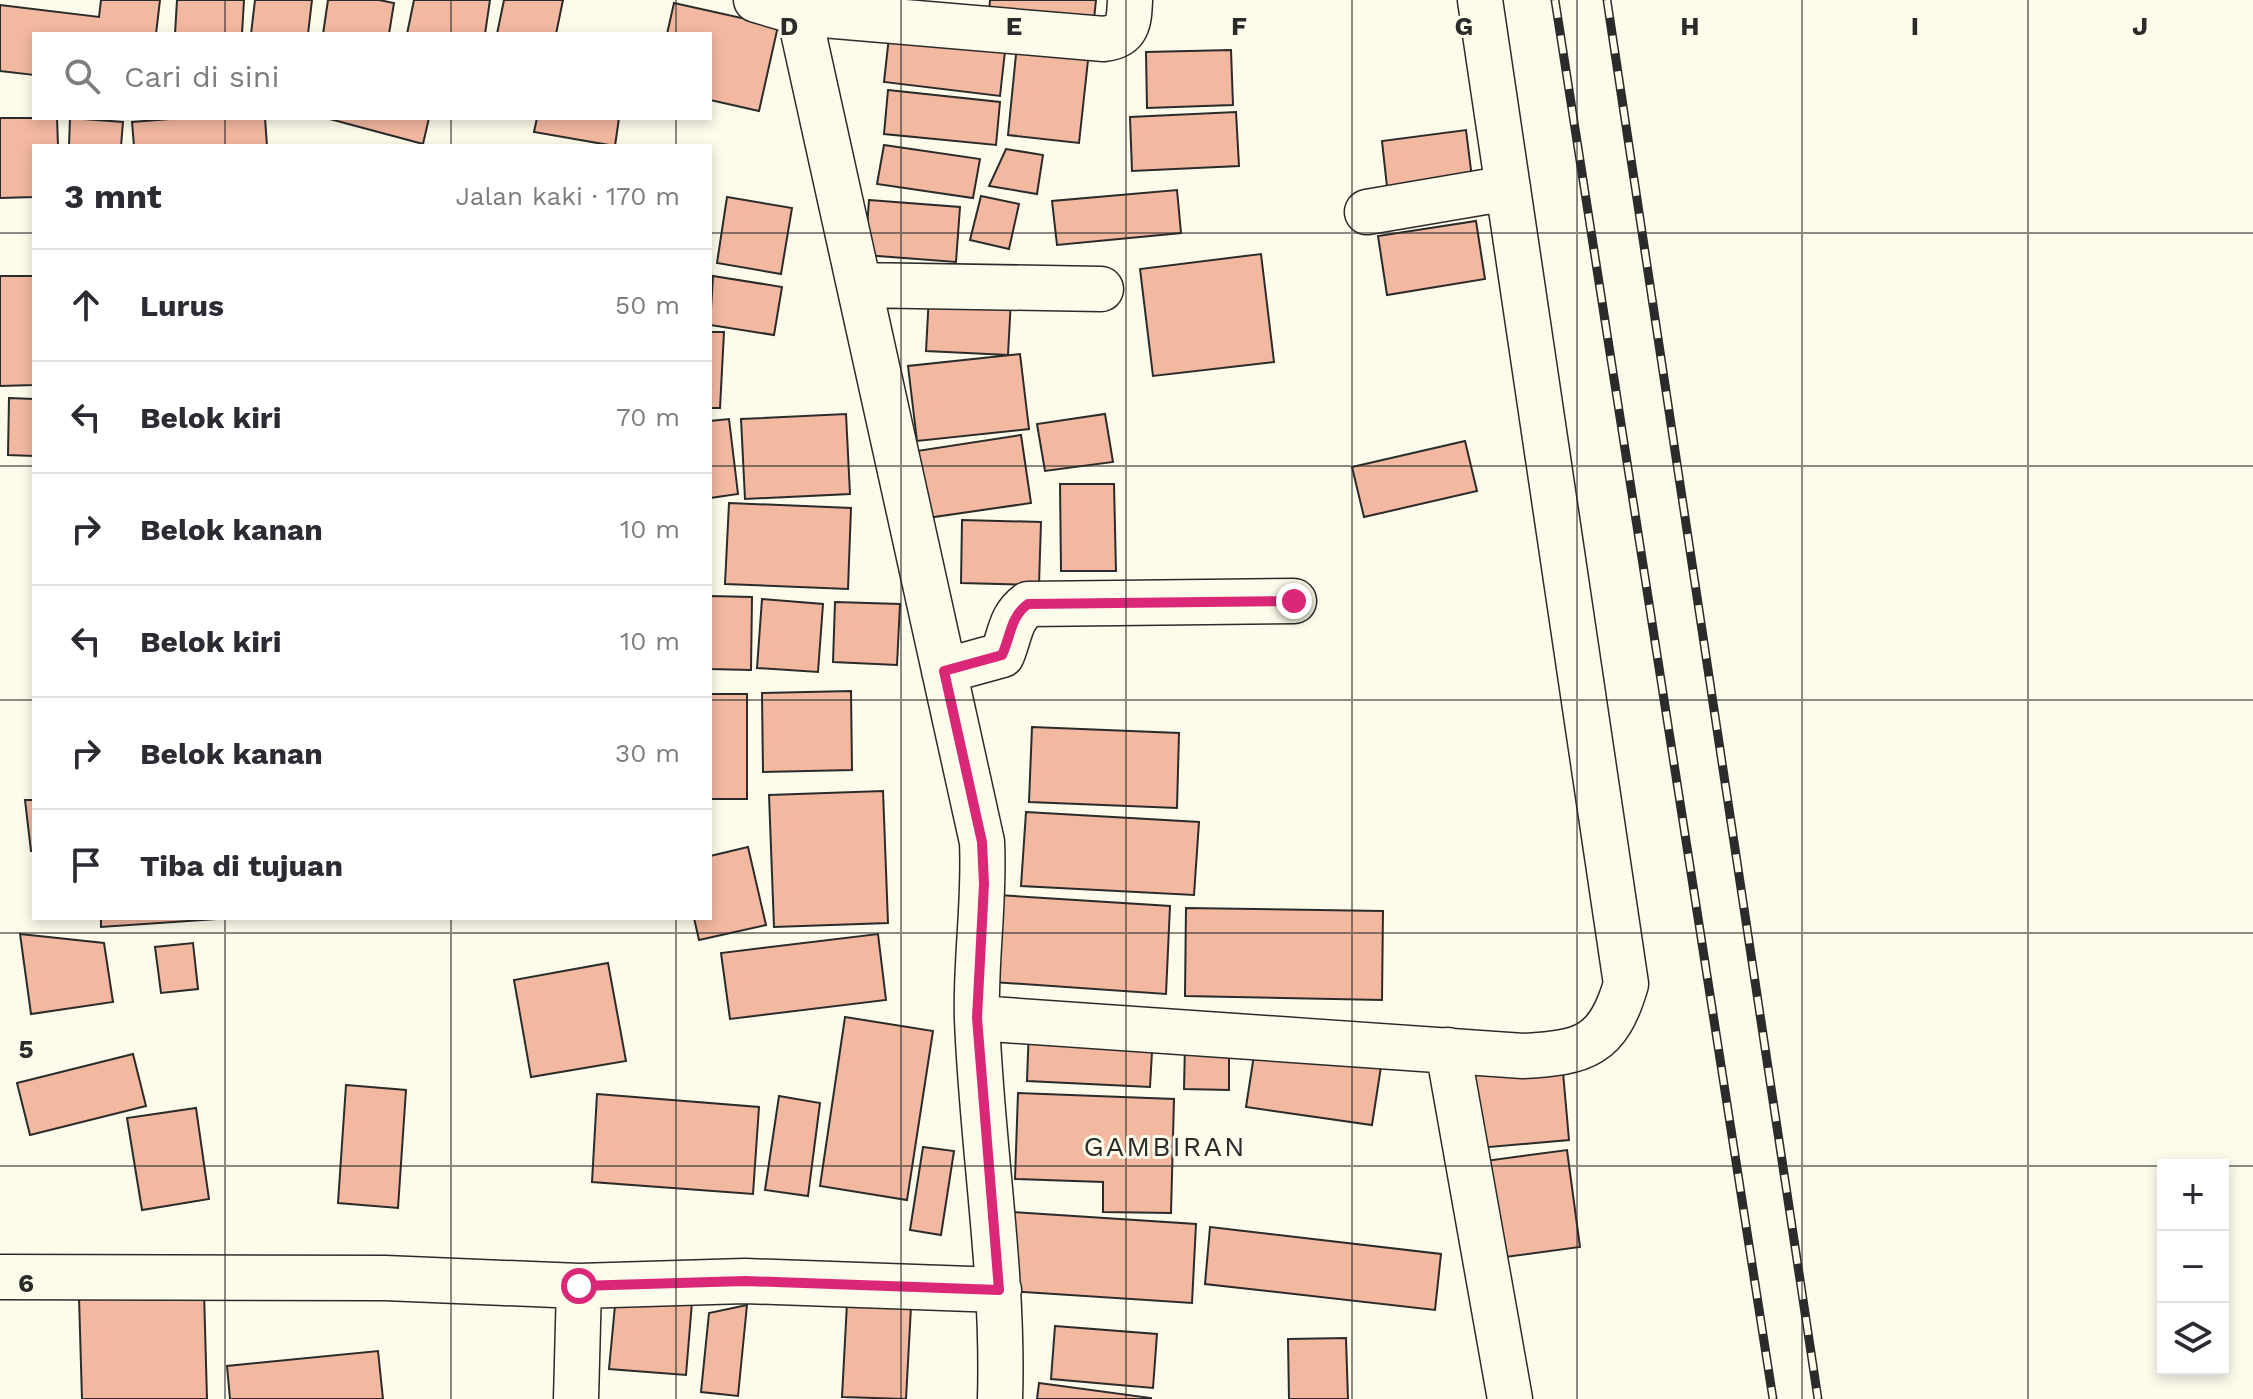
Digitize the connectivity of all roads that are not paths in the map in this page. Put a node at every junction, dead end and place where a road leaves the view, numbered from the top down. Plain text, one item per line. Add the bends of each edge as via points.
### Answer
1 (756, 0) edge
2 (1130, 0) edge
3 (1480, 0) edge
4 (798, 6) edge
5 (1508, 188) junction
6 (1367, 212) dead end
7 (859, 285) junction
8 (1101, 289) dead end
9 (1294, 601) dead end
10 (944, 671) junction
11 (977, 1018) junction
12 (1448, 1050) junction
13 (0, 1277) edge
14 (579, 1286) junction
15 (999, 1290) junction
16 (576, 1399) edge
17 (1000, 1399) edge
18 (1510, 1399) edge

1 - 4 street
2 - 4 street via 1126,30 1104,39
3 - 5 street
4 - 7 street
5 - 6 street
5 - 12 street via 1626,984 1617,1013 1586,1045 1560,1054 1523,1056
7 - 8 street
7 - 10 street
9 - 10 street via 1028,604 1011,623 1002,655
10 - 11 street via 982,842
11 - 12 street
11 - 15 street
12 - 18 street
13 - 14 street via 385,1278
14 - 15 street via 745,1281
14 - 16 street
15 - 17 street

